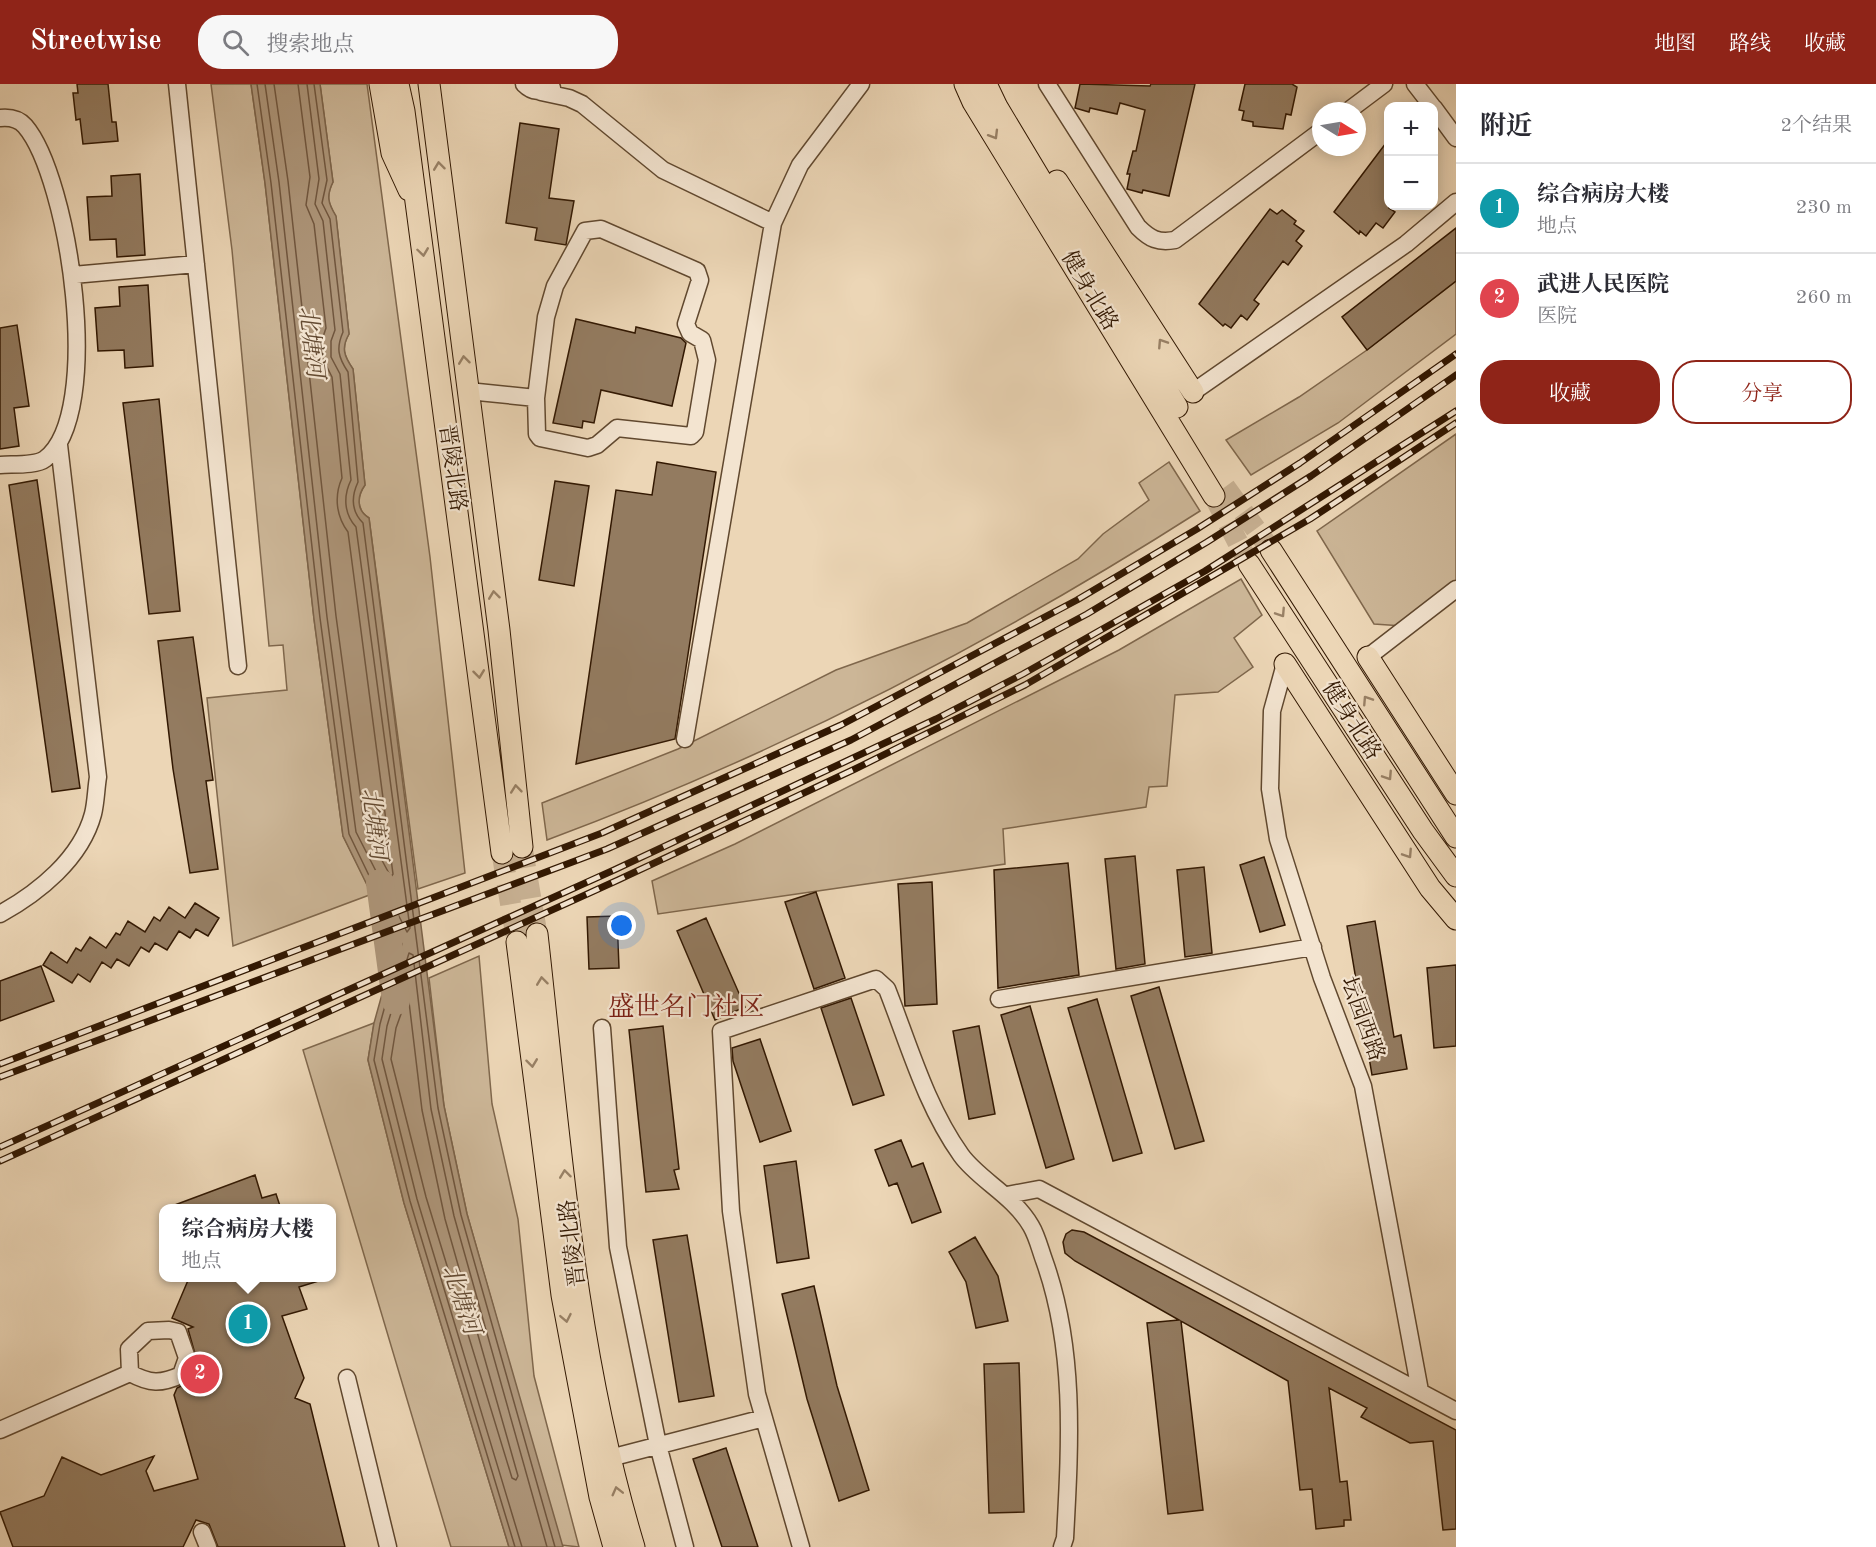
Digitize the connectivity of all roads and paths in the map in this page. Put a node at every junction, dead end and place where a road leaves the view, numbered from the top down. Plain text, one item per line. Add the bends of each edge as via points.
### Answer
1 (177, 84) edge
2 (380, 84) edge
3 (400, 84) edge
4 (429, 84) edge
5 (524, 84) edge
6 (557, 84) edge
7 (861, 84) edge
8 (965, 84) edge
9 (988, 84) edge
10 (1047, 84) edge
11 (1384, 84) edge
12 (1415, 84) edge
13 (541, 92) junction
14 (1360, 102) edge
15 (1429, 102) edge
16 (1438, 114) edge
17 (0, 118) edge
18 (1312, 138) edge
19 (1456, 138) edge
20 (1456, 202) edge
21 (417, 208) junction
22 (772, 223) junction
23 (196, 264) junction
24 (73, 275) junction
25 (468, 391) junction
26 (1194, 392) joint
27 (537, 398) junction
28 (59, 445) junction
29 (0, 465) edge
30 (1271, 550) tunnel mouth
31 (1249, 564) tunnel mouth
32 (1456, 589) edge
33 (1368, 657) joint
34 (1285, 664) joint
35 (238, 666) dead end
36 (685, 739) dead end
37 (1456, 794) edge
38 (1456, 837) edge
39 (522, 847) tunnel mouth
40 (502, 853) tunnel mouth
41 (1456, 876) edge
42 (0, 914) edge
43 (1456, 919) edge
44 (1313, 947) junction
45 (999, 999) dead end
46 (602, 1028) dead end
47 (1006, 1195) junction
48 (130, 1373) dead end
49 (346, 1378) dead end
50 (1420, 1391) junction
51 (1456, 1411) edge
52 (764, 1418) junction
53 (0, 1430) edge
54 (658, 1444) junction
55 (610, 1458) junction
56 (388, 1547) edge
57 (614, 1547) edge
58 (633, 1547) edge
59 (685, 1547) edge
60 (801, 1547) edge
61 (1062, 1547) edge

1 - 23 street
2 - 21 main road via 392,153
3 - 21 main road, 晋陵北路
25 -> 4 main road, 晋陵北路
5 - 13 street
6 - 13 street
7 - 22 street via 800,165
8 -> 9 main road, 健身北路 via 1220,491 997,107
26 -> 9 main road via 1007,103
10 - 18 street via 1138,228 1150,239 1164,242 1175,240
11 - 14 street
12 - 15 street
13 - 22 street via 582,104 663,170
16 - 19 street
17 - 24 street via 11,117 25,125 46,167 63,219
20 - 26 street via 1406,244
21 -> 40 main road, 晋陵北路
22 - 36 street
23 - 24 street
23 - 35 street
24 - 28 street via 77,338 73,396
25 - 27 street
39 -> 25 main road, 晋陵北路
27 - 27 street via 546,317 555,286 585,231 601,229 697,271 700,280 687,324 690,333 702,340 707,360 695,432 691,436 617,428 588,448 540,438
28 - 29 street via 43,460
28 - 42 street via 98,777 92,816 69,861 30,898
38 -> 30 main road, 健身北路
31 -> 41 main road, 健身北路
32 - 33 street
33 - 37 main road
34 -> 43 main road via 1430,888
34 - 44 street, 坛园西路 via 1272,711 1270,789 1278,840
44 - 45 street
44 - 50 street, 坛园西路 via 1363,1086
46 - 54 street via 618,1247
47 - 50 street via 1039,1189
47 - 52 street via 962,1157 937,1116 887,989 876,979 721,1031 731,1211 757,1394
47 - 61 street via 1031,1226 1057,1296 1068,1374 1070,1456
48 - 53 street
49 - 56 street
50 - 51 street
52 - 54 street
52 - 60 street
54 - 55 street
54 - 59 street
55 -> 57 main road, 晋陵北路 via 578,1292 527,938 562,1295 600,1497
58 -> 55 main road, 晋陵北路

